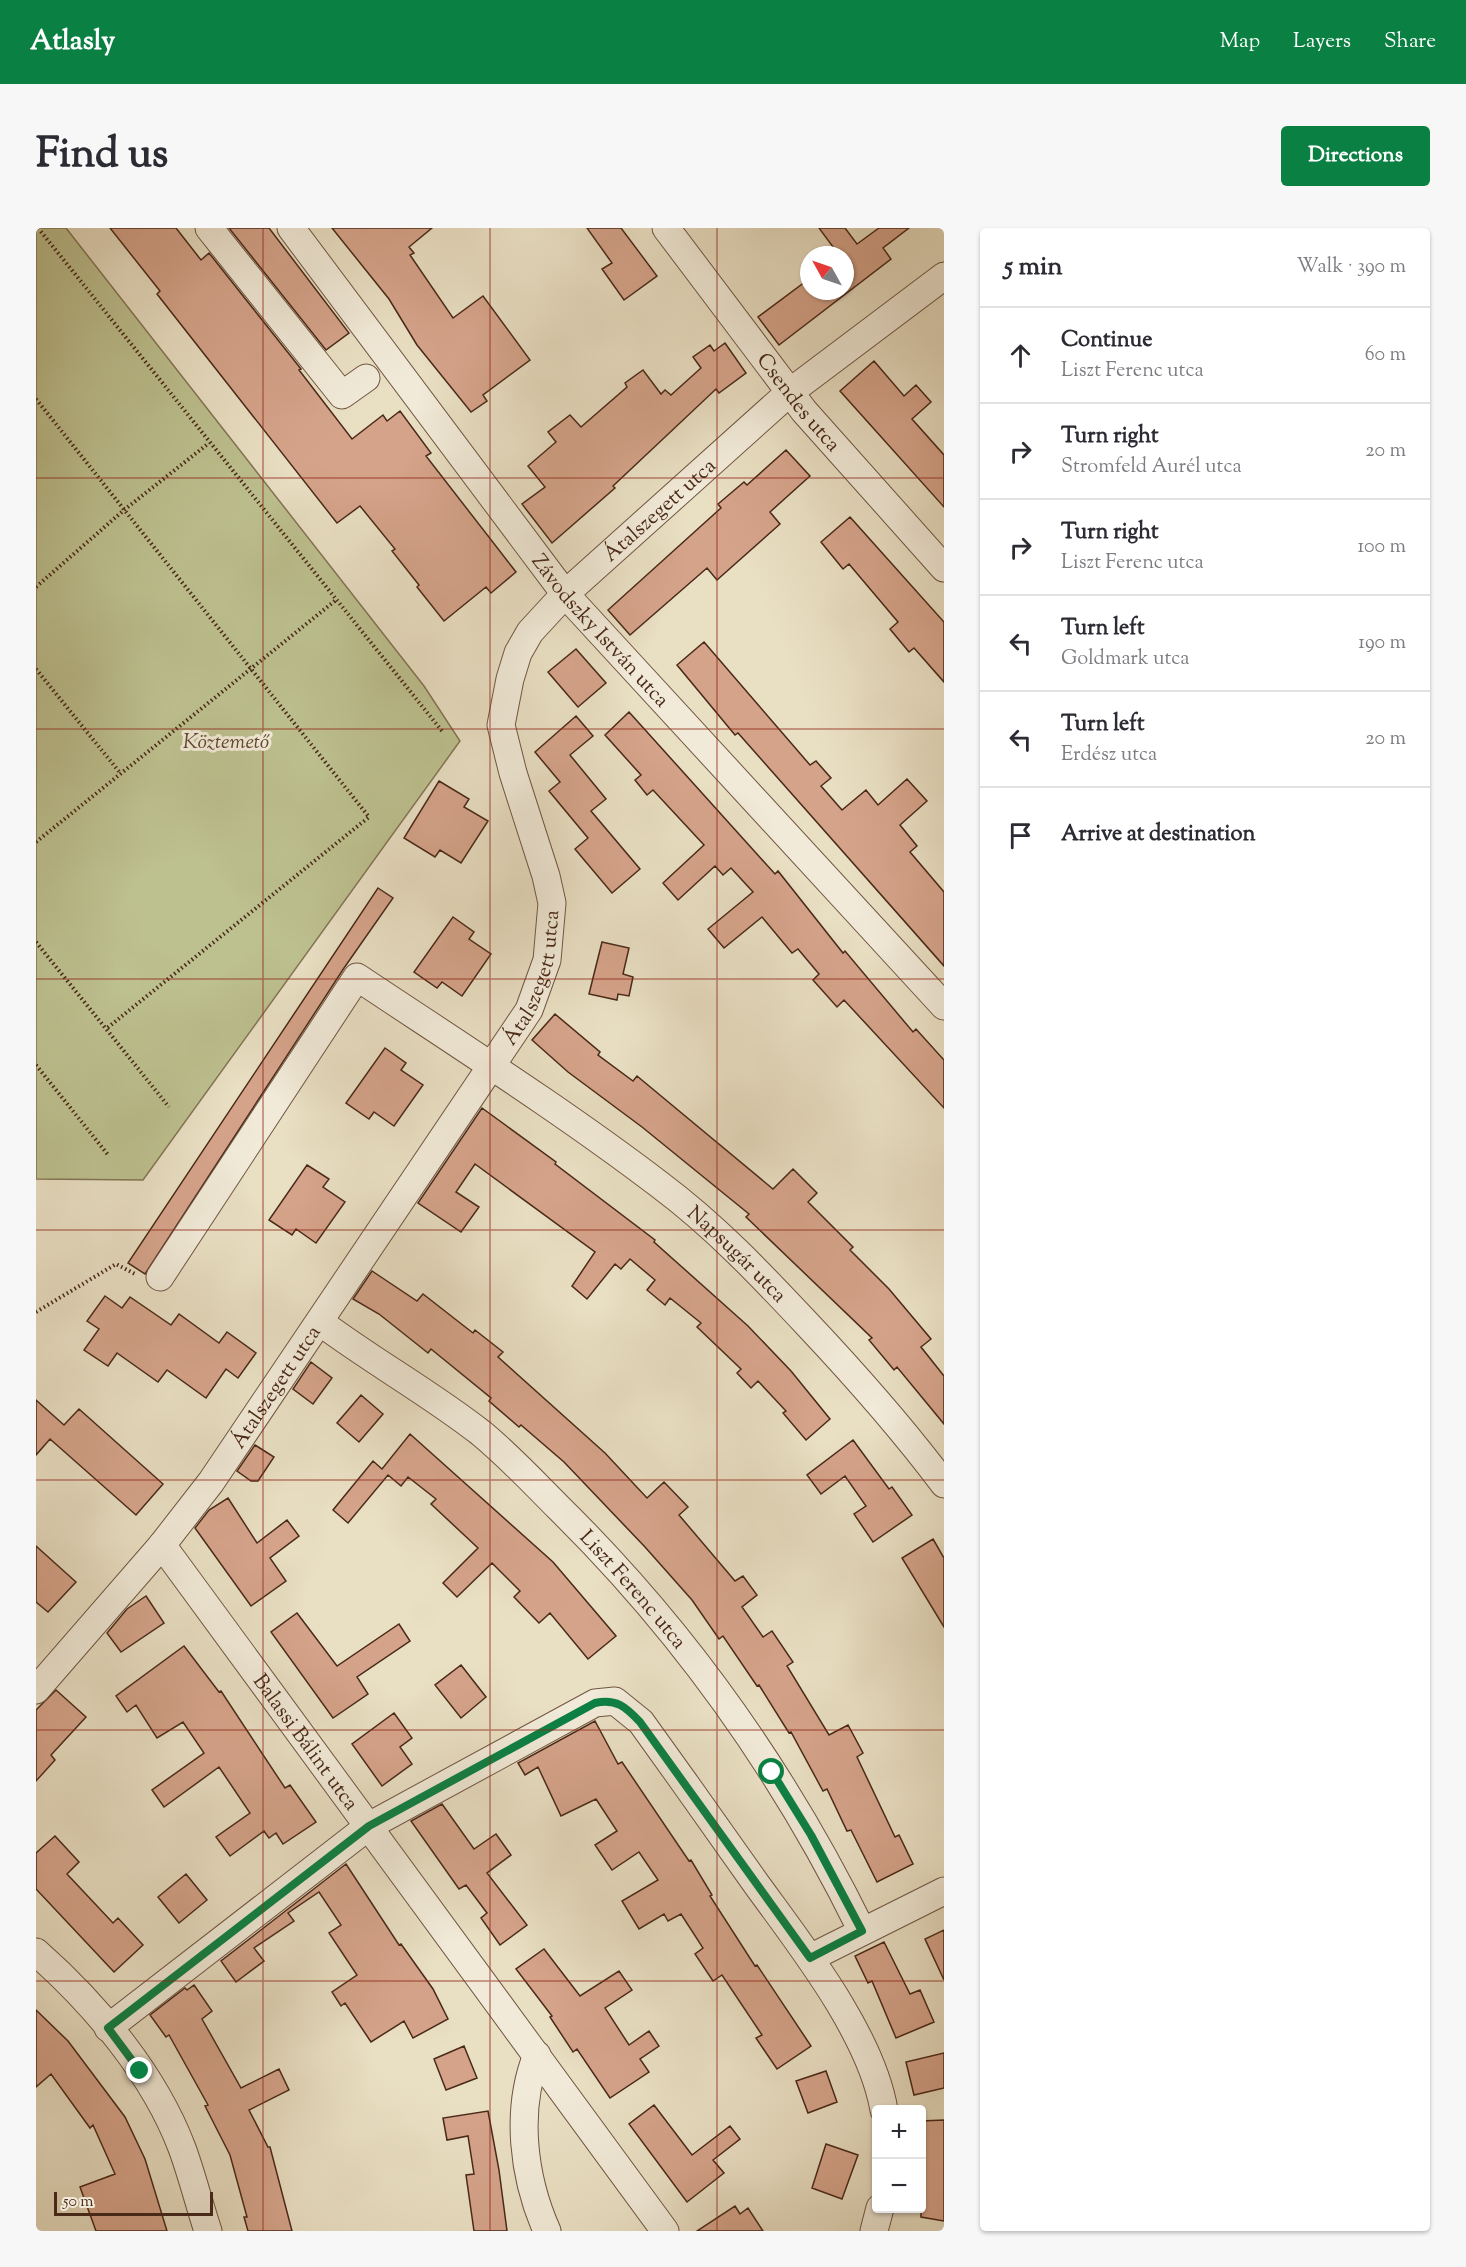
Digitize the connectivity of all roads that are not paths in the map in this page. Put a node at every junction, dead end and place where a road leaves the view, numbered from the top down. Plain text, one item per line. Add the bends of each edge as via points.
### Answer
1 (209, 228) edge
2 (291, 228) edge
3 (666, 228) edge
4 (944, 276) edge
5 (366, 378) dead end
6 (790, 392) junction
7 (944, 568) edge
8 (565, 594) junction
9 (944, 1006) edge
10 (492, 1066) junction
11 (160, 1277) road end
12 (320, 1322) junction
13 (944, 1484) edge
14 (162, 1545) junction
15 (37, 1686) edge
16 (369, 1826) junction
17 (944, 1891) edge
18 (862, 1931) junction
19 (36, 1952) edge
20 (810, 1958) junction
21 (108, 2028) junction
22 (537, 2055) junction
23 (883, 2105) edge
24 (879, 2213) edge
25 (208, 2231) edge
26 (547, 2231) edge
27 (665, 2231) edge
28 (874, 2231) edge

1 - 5 street via 342,395
2 - 8 street, Závodszky István utca
3 - 6 street, Csendes utca
4 - 6 street, Átalszegett utca
6 - 7 street, Csendes utca
6 - 8 street, Átalszegett utca
8 - 9 street, Závodszky István utca
8 - 10 street, Átalszegett utca via 530,632 518,653 503,706 504,744 546,876 551,911 547,960 528,1010
10 - 11 street, Napsugár utca via 357,977
10 - 12 street, Átalszegett utca
10 - 13 street, Napsugár utca via 661,1185 722,1238 862,1384
12 - 14 street, Átalszegett utca via 211,1482
12 - 18 street, Liszt Ferenc utca via 481,1433 645,1599 733,1711 811,1835
14 - 15 street, Átalszegett utca
14 - 16 street, Balassi Bálint utca
16 - 20 street via 595,1703 615,1701 640,1722
16 - 21 street
16 - 22 street, Balassi Bálint utca
17 - 18 street
18 - 20 street
19 - 21 street
20 - 23 street via 865,2049
21 - 25 street via 161,2104 182,2147
22 - 26 street via 525,2093 525,2141 528,2171
22 - 27 street, Balassi Bálint utca
24 - 28 street

